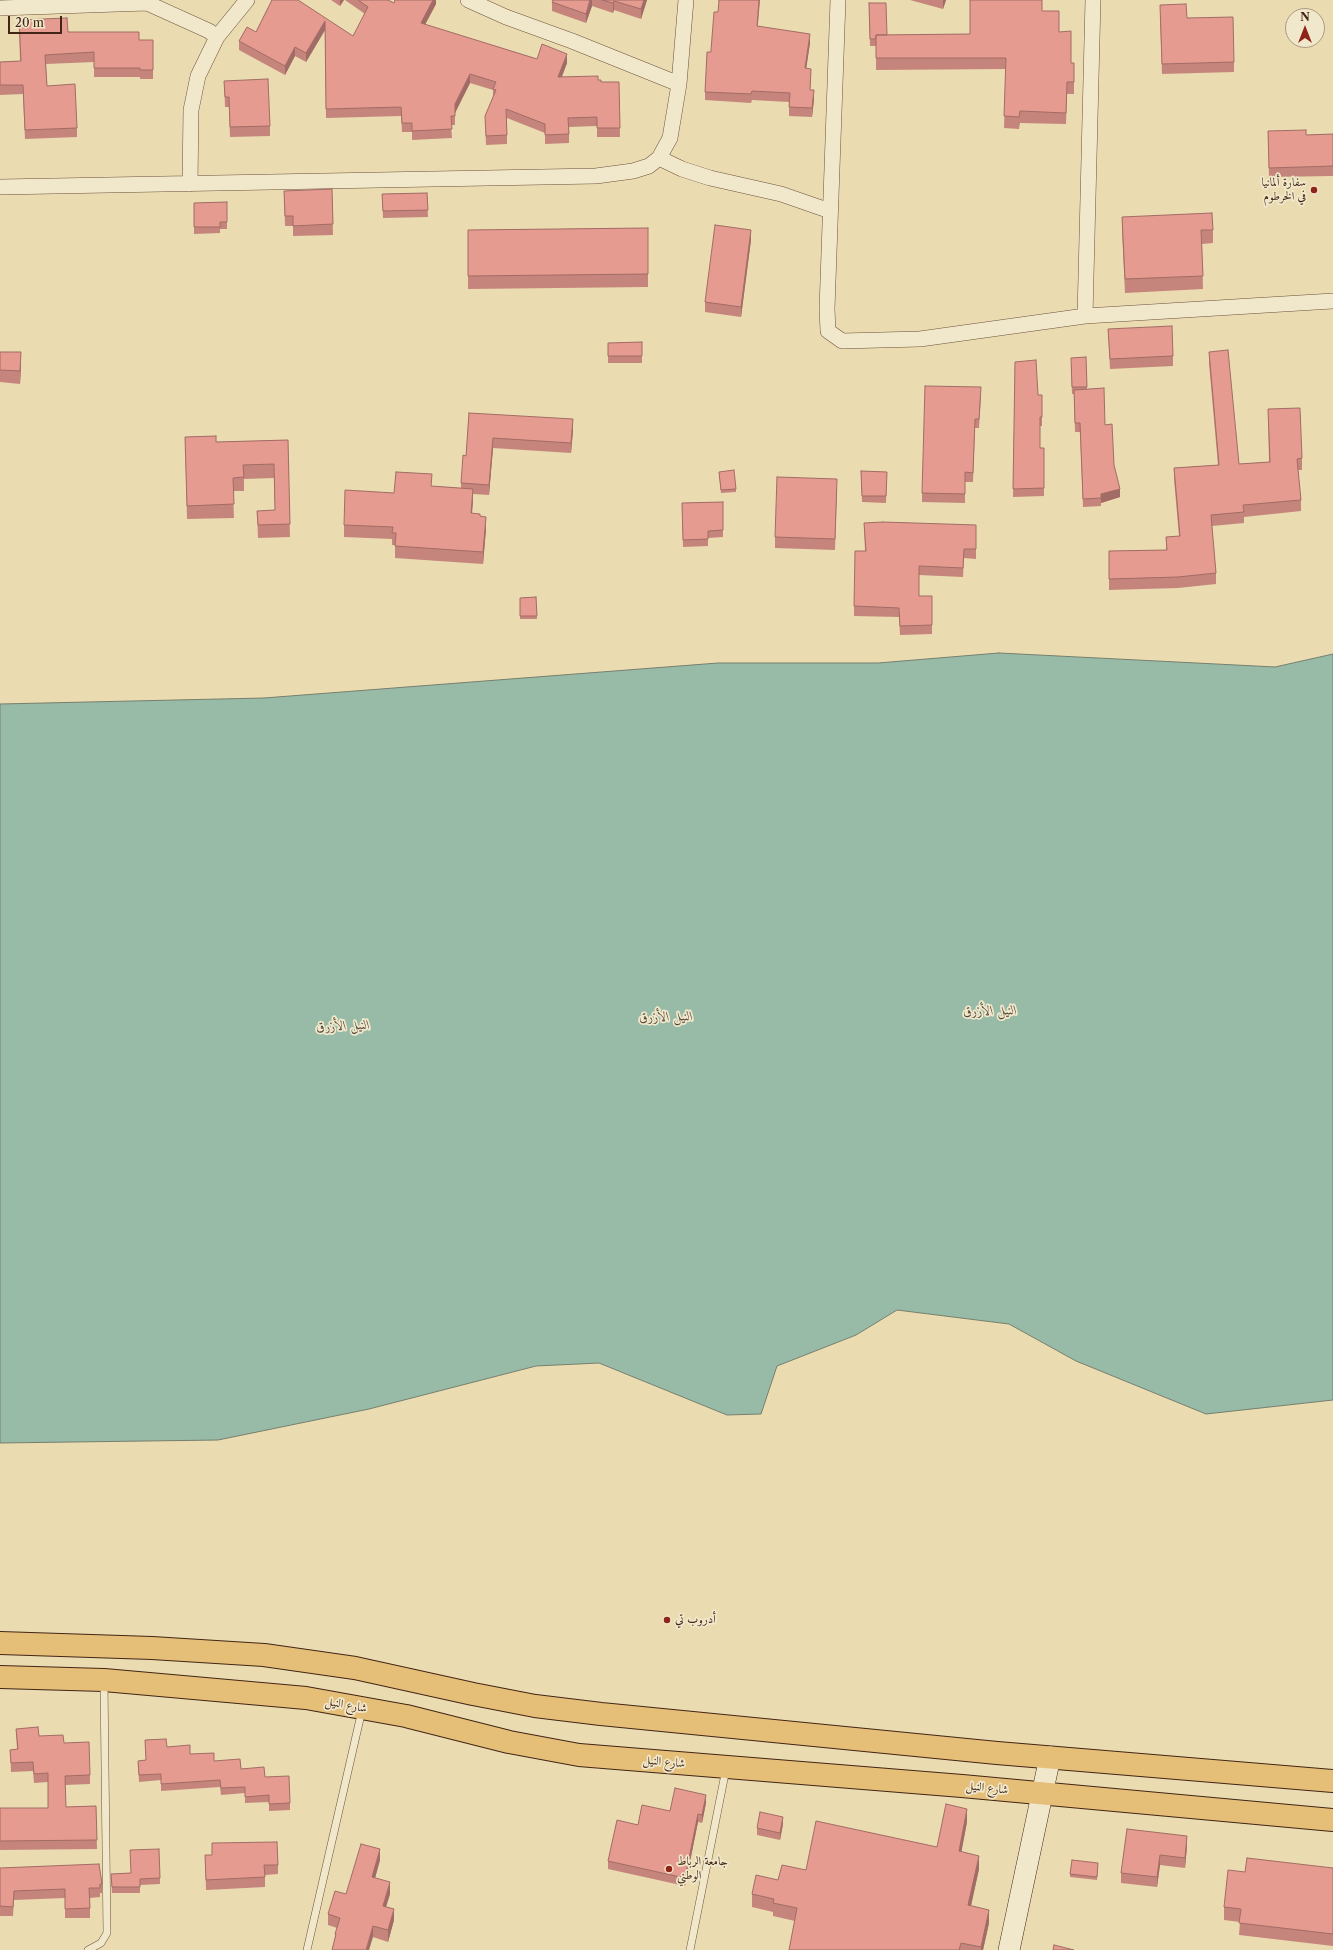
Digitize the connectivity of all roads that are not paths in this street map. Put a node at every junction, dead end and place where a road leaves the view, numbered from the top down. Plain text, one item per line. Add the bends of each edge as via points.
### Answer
1 (247, 0) edge
2 (468, 0) edge
3 (686, 0) edge
4 (838, 0) edge
5 (1093, 0) edge
6 (73, 2) edge
7 (0, 8) edge
8 (217, 37) junction
9 (679, 84) junction
10 (659, 158) junction
11 (190, 184) junction
12 (0, 187) edge
13 (830, 211) junction
14 (1333, 300) edge
15 (1085, 316) junction
16 (0, 1643) edge
17 (0, 1677) edge
18 (104, 1680) junction
19 (362, 1708) junction
20 (1050, 1757) junction
21 (726, 1767) junction
22 (1333, 1781) edge
23 (1042, 1794) junction
24 (1333, 1820) edge
25 (88, 1950) edge
26 (307, 1950) edge
27 (690, 1950) edge
28 (1009, 1950) edge

1 - 8 street
2 - 9 street
3 - 9 street
4 - 13 street
5 - 15 street
6 - 7 street
6 - 8 street via 147,3
8 - 11 street via 198,76 191,110
9 - 10 street via 670,138
10 - 11 street via 649,166 633,171 596,176
10 - 13 street via 710,178 781,194
11 - 12 street
13 - 15 street via 828,331 842,341 920,339
14 - 15 street
16 - 20 main road via 264,1655 355,1668 535,1706 725,1727
17 - 18 main road, شارع النيل
18 - 19 main road, شارع النيل via 306,1698
18 - 25 lane via 107,1933 101,1943
19 - 21 main road, شارع النيل via 406,1716 509,1742 579,1755
19 - 26 lane
20 - 22 main road
20 - 23 street
21 - 23 main road, شارع النيل
21 - 27 lane
23 - 24 main road, شارع النيل
23 - 28 street

